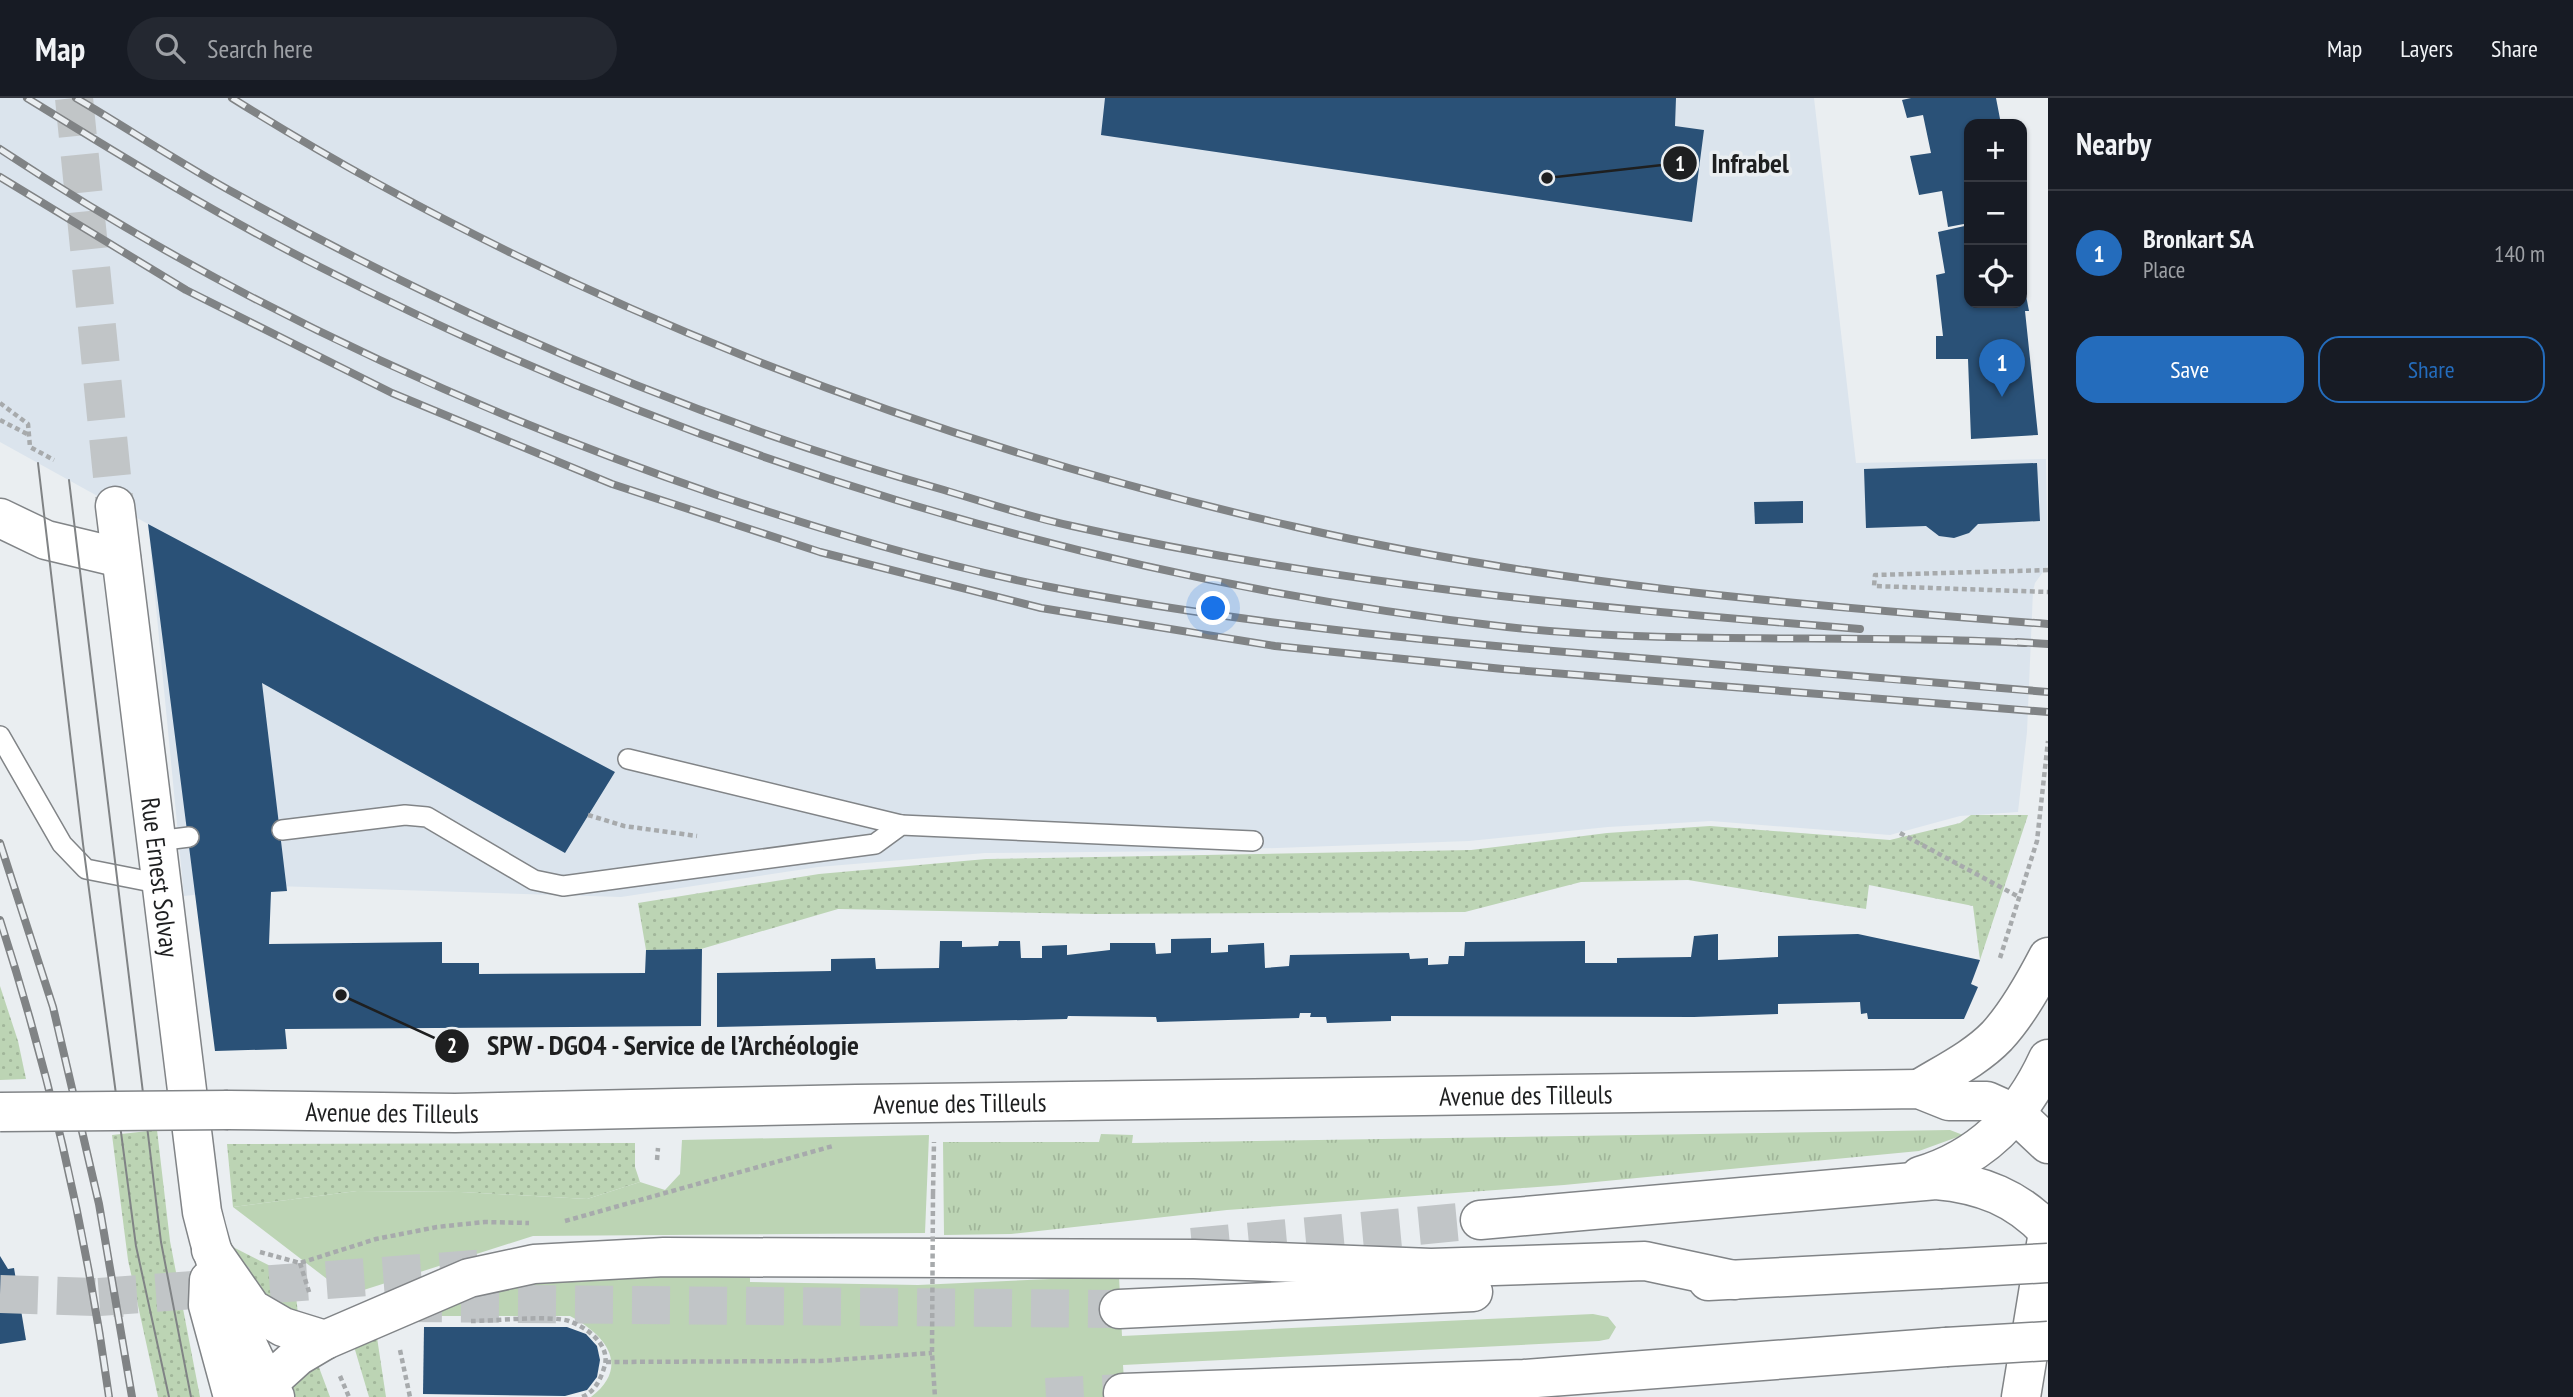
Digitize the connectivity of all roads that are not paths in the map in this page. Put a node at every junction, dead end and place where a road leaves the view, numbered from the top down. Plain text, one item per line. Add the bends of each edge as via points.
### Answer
1 (115, 506) tunnel mouth
2 (0, 518) edge
3 (121, 558) junction
4 (0, 736) edge
5 (628, 759) dead end
6 (901, 825) junction
7 (282, 830) dead end
8 (1254, 842) dead end
9 (162, 884) junction
10 (2048, 957) edge
11 (2048, 1059) edge
12 (1919, 1089) junction
13 (0, 1112) edge
14 (2016, 1114) junction
15 (2048, 1144) edge
16 (1894, 1181) junction
17 (1480, 1220) tunnel mouth
18 (2048, 1230) edge
19 (211, 1250) junction
20 (2048, 1263) edge
21 (1734, 1280) junction
22 (1119, 1309) tunnel mouth
23 (325, 1340) junction
24 (2048, 1341) edge
25 (1524, 1379) junction
26 (1123, 1392) dead end
27 (259, 1394) edge
28 (1477, 1397) edge
29 (2021, 1397) edge

1 - 3 main road, Rue Ernest Solvay
2 - 3 main road via 46,540
3 - 9 main road, Rue Ernest Solvay via 173,839
4 - 9 lane via 62,844 86,869
5 - 6 lane
6 - 7 lane via 875,844 563,886 534,880 427,817 405,815
6 - 8 lane
9 - 19 main road, Rue Ernest Solvay via 202,1212
10 - 12 main road via 1996,1037
11 - 14 main road
12 - 13 main road, Avenue des Tilleuls, bridge via 455,1114
12 - 14 main road, Avenue des Tilleuls via 1949,1101 1987,1101
14 - 15 main road, Avenue des Tilleuls
14 - 16 main road via 1968,1156 1923,1175
16 - 17 main road
16 - 18 main road via 1937,1180 1984,1188 2021,1206
18 - 29 main road
19 - 23 main road via 251,1309
19 - 27 main road, Rue Ernest Solvay
20 - 21 main road, bridge
21 - 22 main road
21 - 23 main road via 1645,1261 1431,1268 1194,1259 664,1257 534,1264 469,1278
23 - 27 main road via 298,1356
24 - 25 main road, bridge
25 - 26 main road
25 - 28 main road

